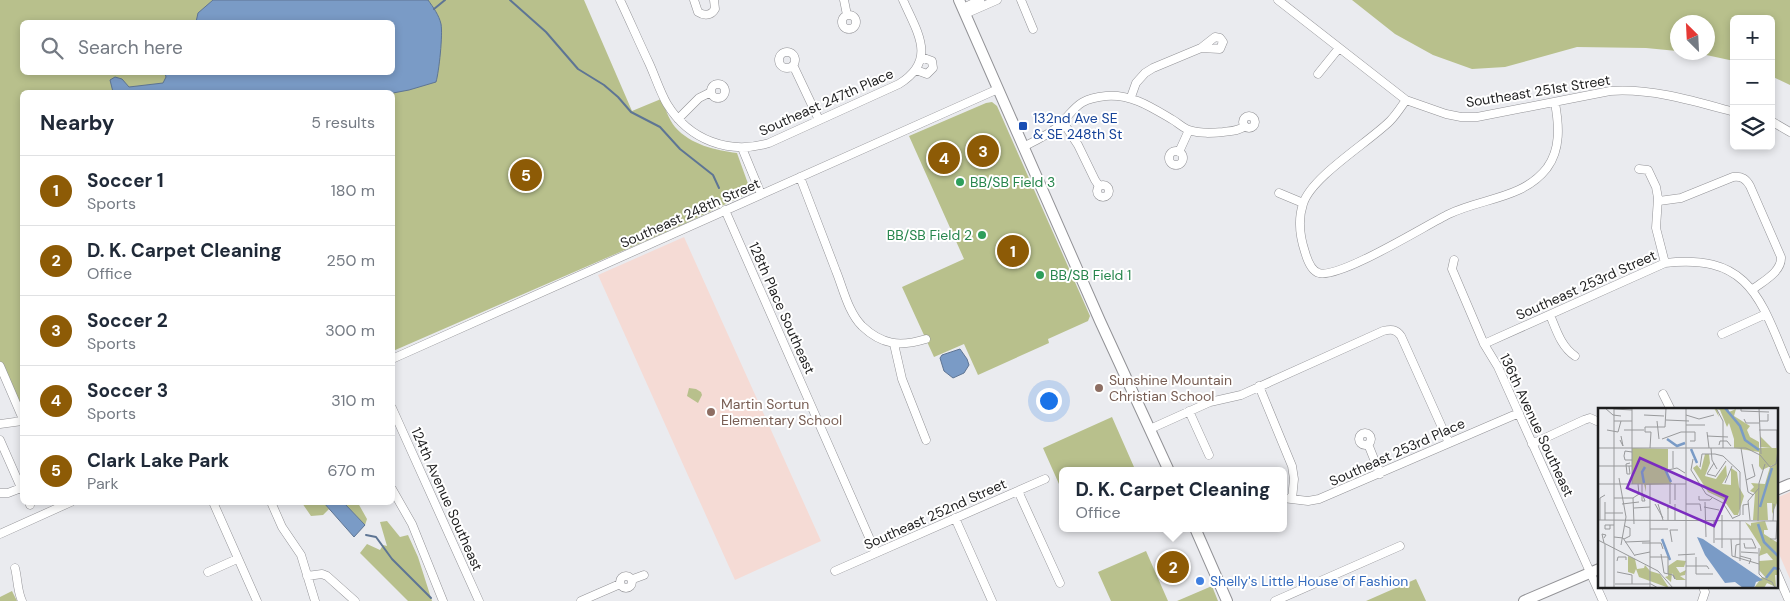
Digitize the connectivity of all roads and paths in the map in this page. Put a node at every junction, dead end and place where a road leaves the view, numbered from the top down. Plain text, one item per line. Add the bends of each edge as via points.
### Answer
1 (620, 0) edge
2 (694, 0) edge
3 (714, 0) edge
4 (844, 0) edge
5 (903, 0) edge
6 (980, 0) edge
7 (997, 0) edge
8 (1021, 0) edge
9 (1278, 0) edge
10 (962, 7) edge
11 (847, 15) dead end
12 (1033, 29) dead end
13 (1201, 48) dead end
14 (1339, 48) junction
15 (921, 57) junction
16 (793, 65) dead end
17 (917, 68) junction
18 (1318, 74) dead end
19 (998, 90) junction
20 (711, 92) dead end
21 (1131, 97) junction
22 (1406, 100) junction
23 (1555, 103) junction
24 (1730, 111) edge
25 (678, 119) junction
26 (819, 120) junction
27 (1063, 122) junction
28 (1775, 124) edge
29 (1245, 126) dead end
30 (1189, 130) junction
31 (1790, 132) edge
32 (1023, 147) junction
33 (742, 148) junction
34 (1178, 152) dead end
35 (1639, 170) dead end
36 (800, 177) junction
37 (1099, 186) dead end
38 (1279, 193) dead end
39 (761, 194) junction
40 (1659, 201) junction
41 (1303, 203) junction
42 (725, 210) junction
43 (1454, 260) dead end
44 (1665, 263) junction
45 (1752, 290) junction
46 (1766, 314) junction
47 (1550, 315) junction
48 (1722, 334) dead end
49 (926, 339) dead end
50 (894, 344) junction
51 (1484, 344) junction
52 (1575, 356) dead end
53 (395, 358) edge
54 (0, 366) edge
55 (1790, 368) edge
56 (1259, 386) junction
57 (1663, 394) dead end
58 (1670, 408) edge
59 (1189, 411) junction
60 (20, 412) edge
61 (1519, 413) junction
62 (395, 415) edge
63 (20, 421) edge
64 (1598, 421) edge
65 (0, 424) edge
66 (1150, 428) junction
67 (0, 440) edge
68 (926, 440) dead end
69 (1449, 443) junction
70 (1368, 444) dead end
71 (1532, 444) junction
72 (1209, 455) dead end
73 (1167, 467) edge
74 (1380, 474) junction
75 (1044, 480) dead end
76 (1790, 484) edge
77 (20, 485) edge
78 (1778, 489) edge
79 (20, 490) edge
80 (1018, 491) junction
81 (0, 493) edge
82 (395, 494) edge
83 (1287, 498) edge
84 (1292, 499) junction
85 (61, 505) edge
86 (214, 505) edge
87 (271, 505) edge
88 (955, 518) junction
89 (1197, 532) edge
90 (0, 534) edge
91 (1400, 546) dead end
92 (876, 553) junction
93 (237, 559) junction
94 (15, 568) dead end
95 (835, 571) dead end
96 (1594, 571) edge
97 (208, 572) dead end
98 (644, 575) dead end
99 (1778, 575) edge
100 (307, 576) junction
101 (1060, 583) dead end
102 (1598, 584) edge
103 (1599, 588) edge
104 (1707, 589) edge
105 (22, 601) edge
106 (257, 601) edge
107 (315, 601) edge
108 (355, 601) edge
109 (442, 601) edge
110 (479, 601) edge
111 (581, 601) edge
112 (992, 601) edge
113 (1227, 601) edge
114 (1275, 601) edge
115 (1524, 601) edge
116 (1603, 601) edge
117 (1702, 601) edge
118 (1790, 601) edge

1 - 25 street via 667,103
2 - 3 street via 698,12 706,15 715,10
4 - 11 street
5 - 15 street via 922,46
6 - 10 street
7 - 10 street
8 - 12 street
9 - 14 street
10 - 19 main road
13 - 21 street via 1145,73 1136,83
14 - 18 street
14 - 22 street
15 - 17 street
15 - 17 street via 932,60 933,68 927,74
16 - 26 street
17 - 26 street, Southeast 247th Place via 899,84
19 - 32 main road
19 - 36 street, Southeast 248th Street
20 - 25 street via 699,98
21 - 27 street via 1092,98 1074,107
21 - 30 street
22 - 23 street, Southeast 251st Street via 1461,117
22 - 41 street via 1391,120 1315,185
23 - 24 street, Southeast 251st Street via 1628,90
23 - 41 street via 1558,138 1554,154 1548,167 1527,186 1448,214 1368,258 1337,271 1319,273 1309,262 1300,238
25 - 33 street via 696,135 711,142
26 - 33 street, Southeast 247th Place via 769,143
27 - 32 street via 1047,135
27 - 37 street
28 - 31 street
29 - 30 street via 1240,130 1208,134
30 - 34 street
32 - 66 main road
33 - 39 street
35 - 40 street via 1645,169 1650,173
36 - 39 street, Southeast 248th Street
36 - 50 street via 857,320 871,333
38 - 41 street
39 - 42 street, Southeast 248th Street
40 - 44 street via 1656,228
40 - 45 street via 1681,198 1733,177 1744,179 1781,257 1778,269
42 - 53 street, Southeast 248th Street
42 - 92 street, 128th Place Southeast
43 - 51 street, 136th Avenue Southeast via 1452,270
44 - 45 street, Southeast 253rd Street via 1712,264 1730,270
44 - 47 street, Southeast 253rd Street
45 - 46 street, Southeast 253rd Street
46 - 48 street
46 - 55 street, Southeast 253rd Street
47 - 51 street, Southeast 253rd Street
47 - 52 street via 1562,343
49 - 50 street
50 - 68 street via 902,378
51 - 61 street, 136th Avenue Southeast
54 - 60 street
56 - 59 street via 1234,398 1210,402
56 - 69 street via 1383,331 1392,330 1402,336
56 - 84 street via 1292,466
57 - 58 street
59 - 66 street
59 - 72 street
61 - 69 street, Southeast 253rd Place
61 - 71 street, 136th Avenue Southeast
62 - 110 street, 124th Avenue Southeast
63 - 65 street
64 - 71 street via 1584,420
66 - 73 main road
67 - 77 street
69 - 74 street, Southeast 253rd Place
70 - 74 street
71 - 96 street, 136th Avenue Southeast
74 - 84 street, Southeast 253rd Place via 1319,499
75 - 80 street, Southeast 252nd Street
76 - 78 main road
79 - 81 street
80 - 88 street, Southeast 252nd Street
80 - 101 street
82 - 109 street via 412,524
83 - 84 street, Southeast 253rd Place
85 - 90 street
86 - 93 street
87 - 100 street via 300,555
88 - 92 street, Southeast 252nd Street
88 - 112 street
89 - 113 main road
91 - 114 street
92 - 95 street, Southeast 252nd Street
93 - 97 street
93 - 106 street
94 - 105 street
96 - 102 street, 136th Avenue Southeast
96 - 115 main road
98 - 111 street via 632,579 624,576 620,584
99 - 118 street
100 - 107 street
100 - 108 street via 327,576
103 - 116 street, 136th Avenue Southeast
104 - 117 street

